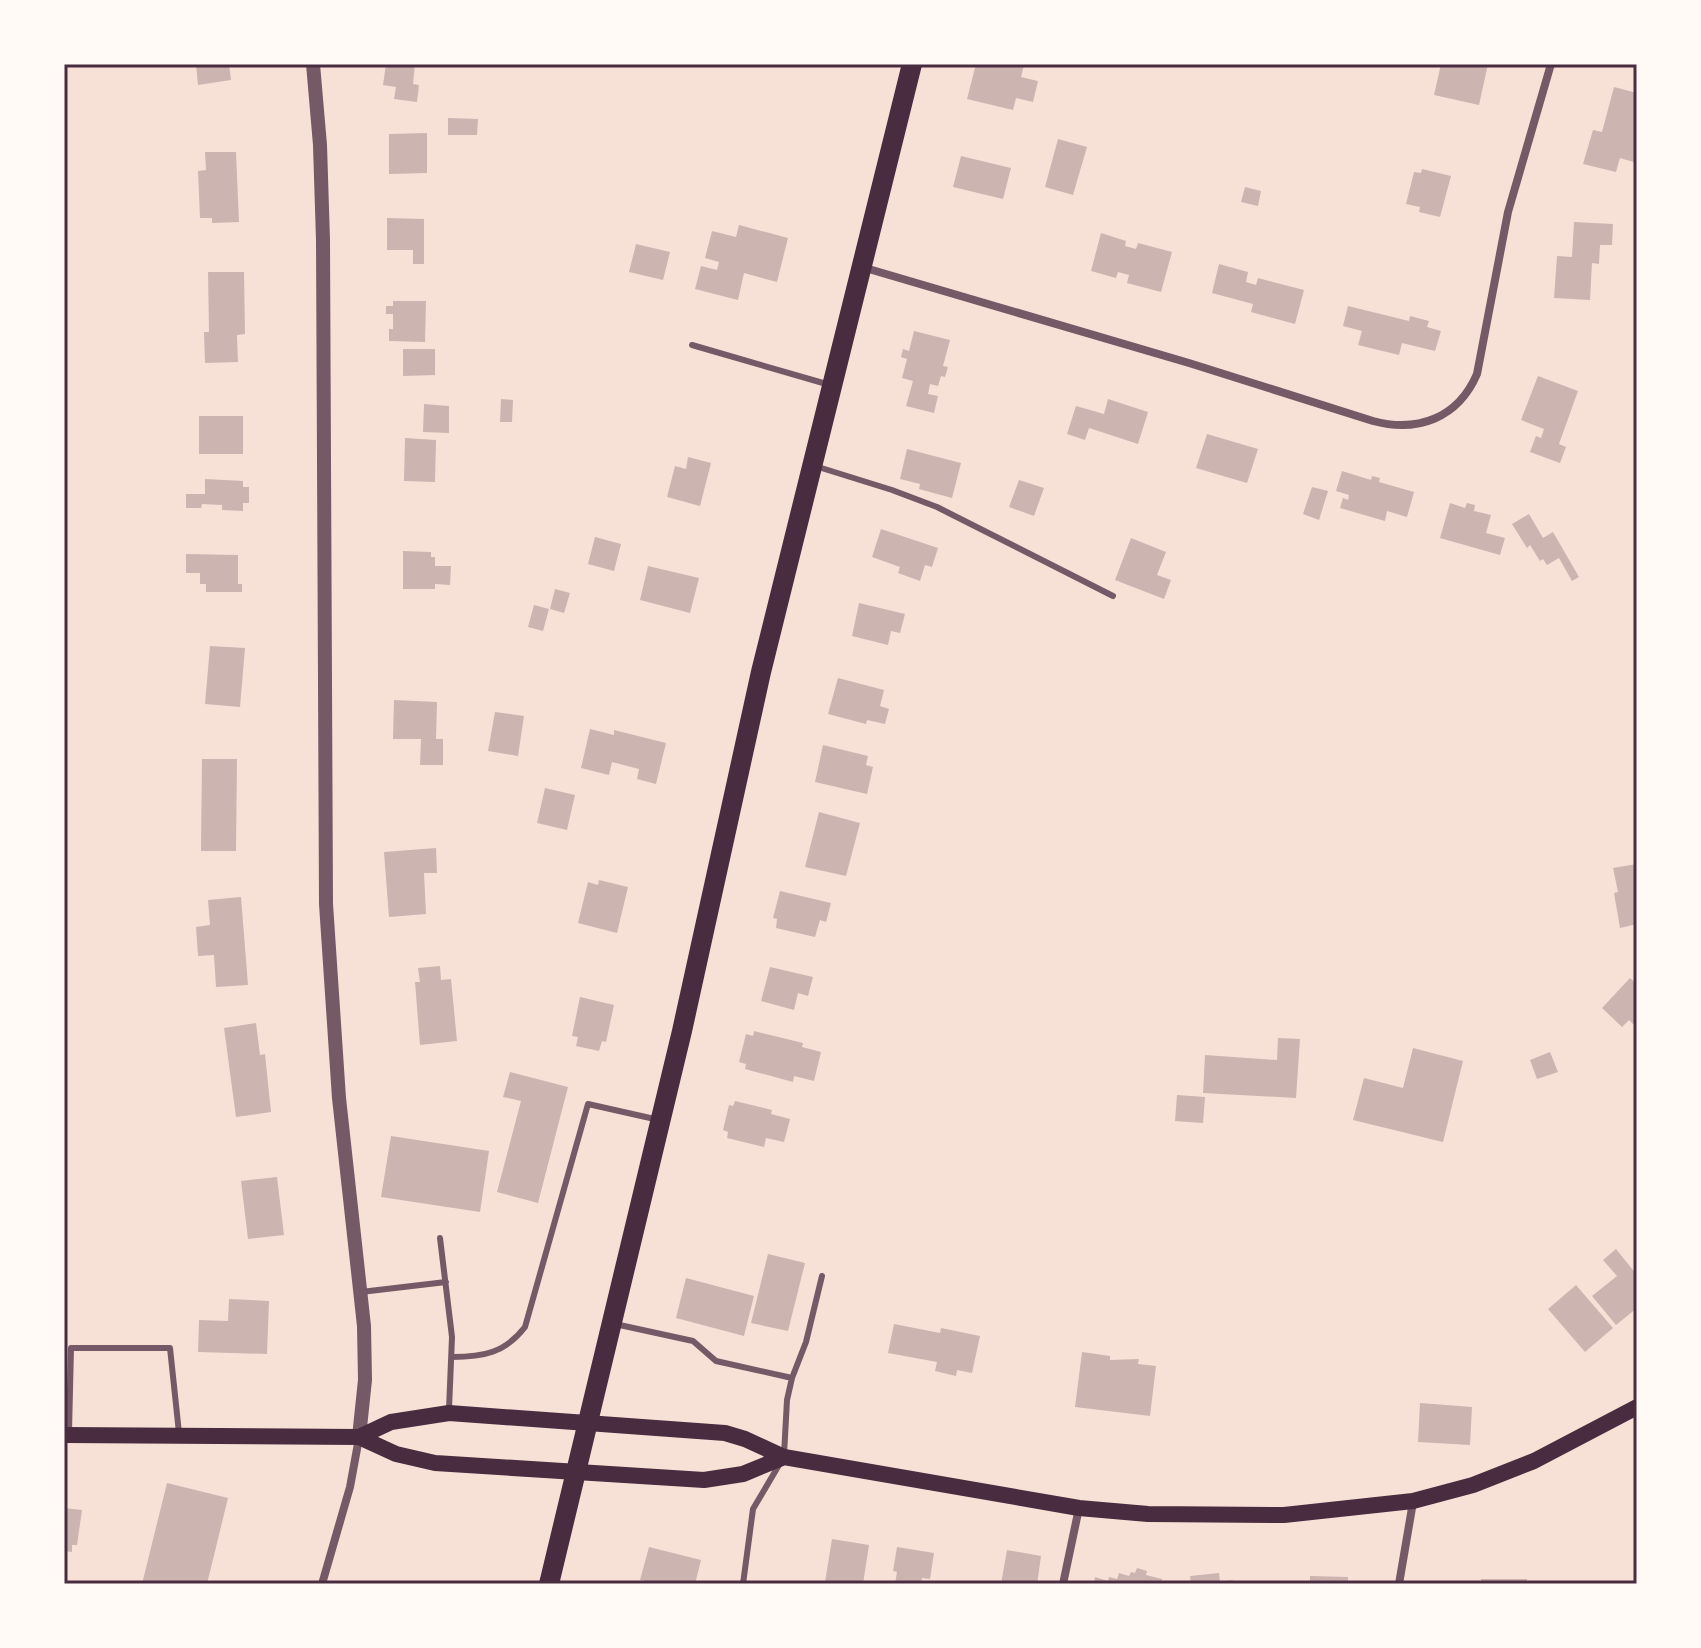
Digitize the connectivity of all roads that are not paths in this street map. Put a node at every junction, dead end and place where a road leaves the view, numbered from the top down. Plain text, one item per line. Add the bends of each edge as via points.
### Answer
1 (313, 64) edge
2 (912, 64) edge
3 (1551, 64) edge
4 (861, 267) junction
5 (692, 345) dead end
6 (832, 386) junction
7 (812, 465) junction
8 (1113, 596) dead end
9 (661, 1121) junction
10 (440, 1238) dead end
11 (822, 1276) dead end
12 (446, 1282) junction
13 (361, 1292) junction
14 (612, 1323) junction
15 (452, 1357) junction
16 (792, 1378) junction
17 (1637, 1407) edge
18 (449, 1413) junction
19 (588, 1422) junction
20 (66, 1435) edge
21 (179, 1436) junction
22 (359, 1437) junction
23 (784, 1457) junction
24 (577, 1472) junction
25 (1413, 1501) junction
26 (1079, 1508) junction
27 (322, 1584) edge
28 (549, 1584) edge
29 (743, 1584) edge
30 (1063, 1584) edge
31 (1399, 1584) edge

1 - 13 street via 323,240 326,904 339,1098
2 - 4 main road
3 - 4 street via 1503,232 1477,374 1460,403 1421,424 1373,421
4 - 6 main road
5 - 6 lane
6 - 7 main road
7 - 8 lane via 937,507
7 - 9 main road
9 - 14 main road
9 - 15 lane via 588,1104 525,1327 497,1351
10 - 12 lane
11 - 16 lane
12 - 13 lane
12 - 15 lane
13 - 22 street via 365,1361
14 - 16 lane via 693,1341 716,1361
14 - 19 main road
15 - 18 lane
16 - 23 lane
17 - 25 main road via 1534,1461
18 - 19 main road
18 - 22 main road via 391,1422
19 - 23 main road via 725,1433
19 - 24 main road
20 - 21 main road
20 - 21 lane via 71,1348 170,1348
21 - 22 main road
22 - 24 main road via 396,1454 435,1463
22 - 27 street
23 - 24 main road via 723,1479
23 - 26 main road
23 - 29 lane via 753,1509
24 - 28 main road
25 - 26 main road via 1284,1515
25 - 31 street
26 - 30 street

